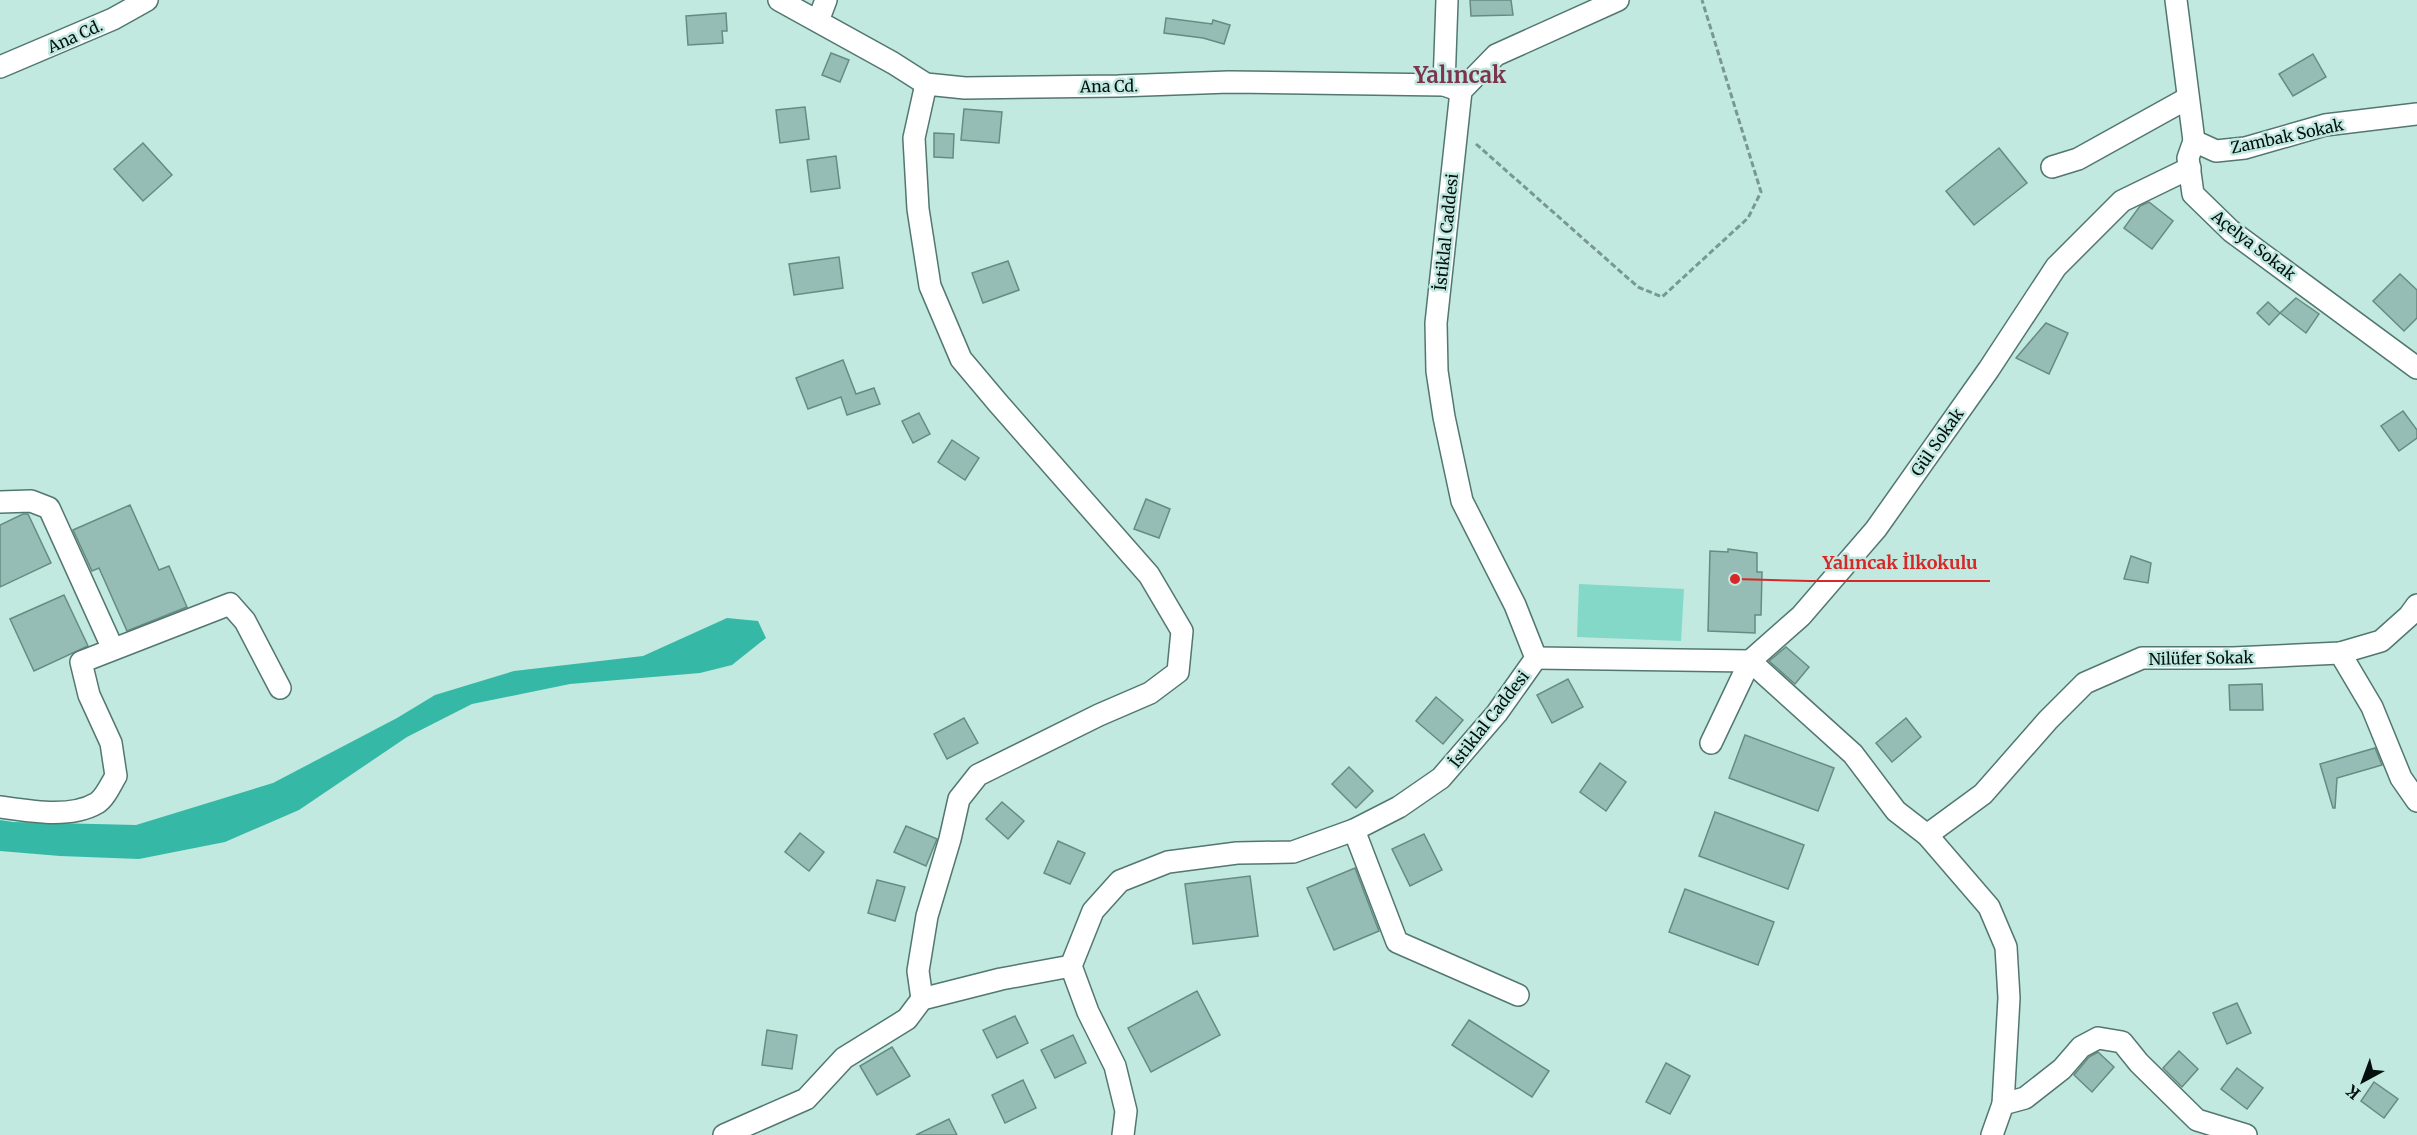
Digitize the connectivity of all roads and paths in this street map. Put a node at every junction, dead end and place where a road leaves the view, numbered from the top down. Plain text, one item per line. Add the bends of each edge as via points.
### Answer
1 (147, 0) edge
2 (779, 0) edge
3 (826, 0) edge
4 (1447, 0) edge
5 (1618, 0) edge
6 (1702, 0) edge
7 (2176, 0) edge
8 (818, 21) junction
9 (0, 67) edge
10 (926, 84) junction
11 (1452, 88) junction
12 (2188, 98) junction
13 (2417, 114) edge
14 (1457, 127) junction
15 (2194, 141) junction
16 (2052, 167) dead end
17 (2190, 168) junction
18 (2417, 368) edge
19 (0, 502) edge
20 (2417, 605) edge
21 (113, 649) junction
22 (2340, 653) junction
23 (1536, 658) junction
24 (1750, 661) junction
25 (280, 687) dead end
26 (1710, 743) dead end
27 (2417, 801) edge
28 (0, 807) edge
29 (1354, 830) junction
30 (1928, 835) junction
31 (1071, 966) junction
32 (1518, 995) dead end
33 (922, 999) junction
34 (2003, 1104) junction
35 (724, 1135) edge
36 (1124, 1135) edge
37 (1992, 1135) edge
38 (2246, 1135) edge

1 - 9 street, Ana Cd. via 113,19
2 - 8 street, Ana Cd.
3 - 8 street
4 - 11 street, İstiklal Caddesi
5 - 11 street via 1496,55
6 - 14 path via 1761,192 1748,218 1662,297 1638,287
7 - 12 street, Açelya Sokak
8 - 10 street, Ana Cd.
10 - 11 street, Ana Cd. via 965,88 1118,87 1229,82
10 - 33 street via 914,138 918,209 930,286 962,359 1149,575 1182,631 1178,672 1150,693 978,775 959,799 927,916 918,970
11 - 14 street, İstiklal Caddesi
12 - 15 street, Açelya Sokak
12 - 16 street via 2078,159
13 - 15 street, Zambak Sokak via 2325,125 2245,148 2216,151
14 - 23 street, İstiklal Caddesi via 1436,323 1437,371 1462,501 1515,605
15 - 17 street, Açelya Sokak via 2188,158
17 - 18 street, Açelya Sokak via 2193,194 2230,231
17 - 24 street, Gül Sokak via 2122,201 2056,267 1876,529 1802,616
19 - 21 street via 31,501 50,508
20 - 22 street, Nilüfer Sokak via 2381,641
21 - 25 street via 230,604 245,621
21 - 28 street via 81,662 88,695 111,743 116,776 98,802 78,809 42,813
22 - 27 street via 2372,707 2401,778
22 - 30 street, Nilüfer Sokak via 2142,658 2085,683 1983,794
23 - 24 street
23 - 29 street, İstiklal Caddesi via 1497,713 1442,778 1399,807
24 - 26 street, Gül Sokak
24 - 30 street via 1853,754 1896,811
29 - 31 street, İstiklal Caddesi via 1293,852 1237,853 1168,862 1120,881 1093,911
29 - 32 street via 1397,942
30 - 34 street via 1989,907 2006,947 2009,998
31 - 33 street
31 - 36 street via 1115,1066 1126,1111
33 - 35 street via 907,1019 844,1058 806,1099
34 - 37 street
34 - 38 street via 2025,1098 2062,1069 2081,1047 2098,1038 2122,1042 2197,1120

